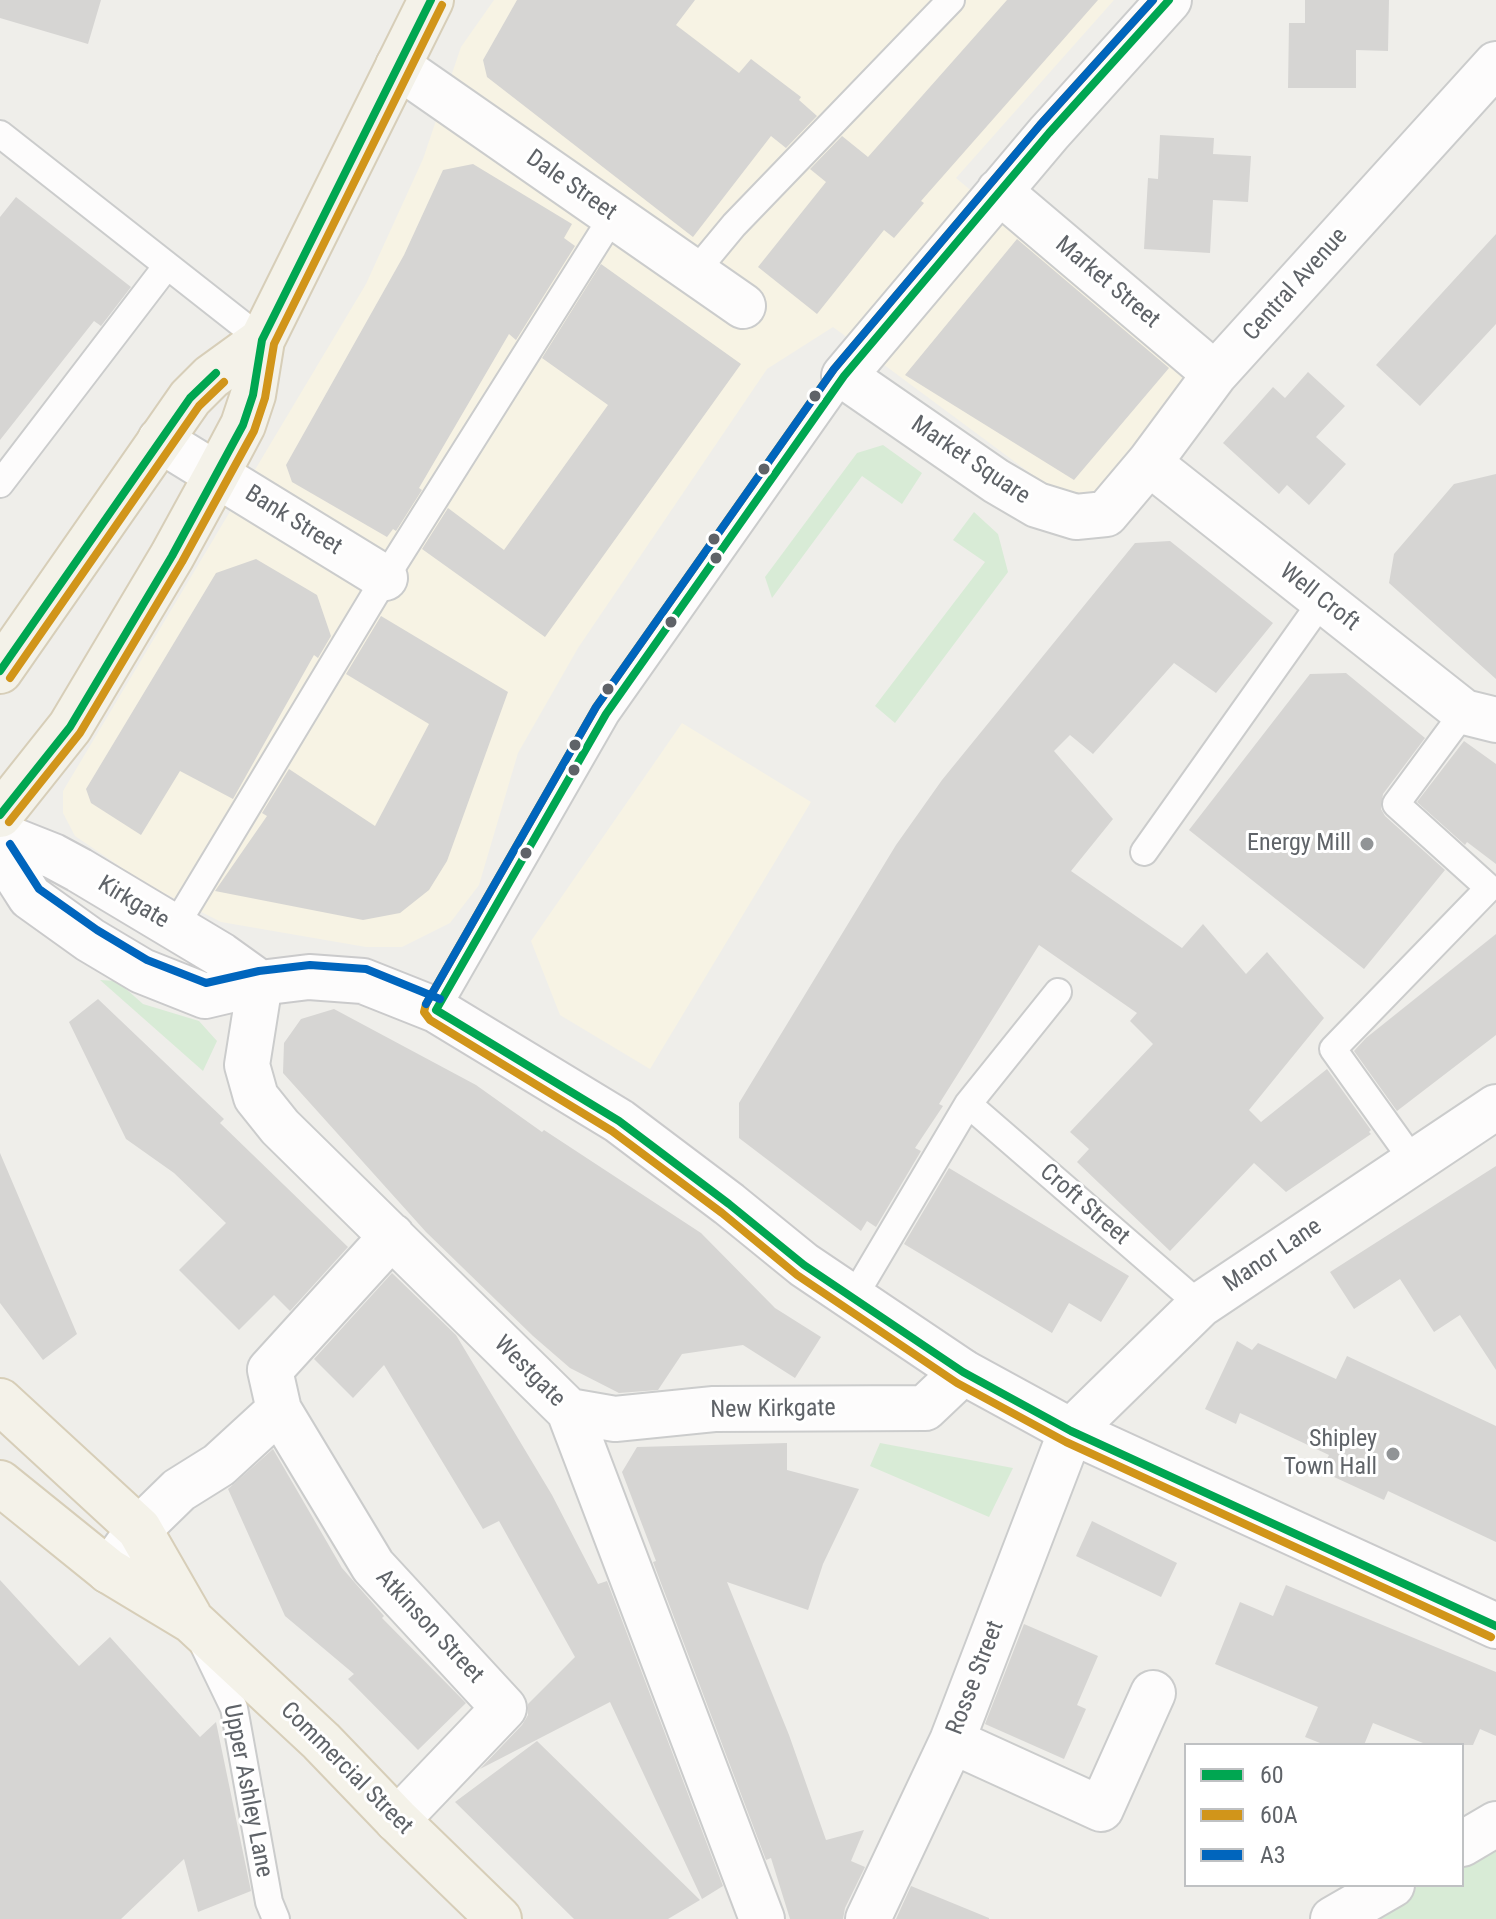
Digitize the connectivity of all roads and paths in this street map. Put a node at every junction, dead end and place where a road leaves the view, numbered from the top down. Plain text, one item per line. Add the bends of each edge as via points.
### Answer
1 (431, 0) edge
2 (951, 0) edge
3 (1169, 0) edge
4 (1496, 64) edge
5 (398, 66) junction
6 (0, 134) edge
7 (999, 191) junction
8 (613, 216) junction
9 (166, 267) junction
10 (695, 272) junction
11 (743, 306) dead end
12 (262, 340) junction
13 (1215, 374) junction
14 (844, 376) junction
15 (160, 440) junction
16 (1149, 463) junction
17 (217, 474) junction
18 (0, 484) edge
19 (1106, 514) joint
20 (385, 578) junction
21 (1322, 601) junction
22 (0, 671) edge
23 (1480, 716) edge
24 (0, 815) edge
25 (0, 835) edge
26 (0, 850) edge
27 (1144, 852) dead end
28 (174, 928) junction
29 (260, 983) junction
30 (1058, 992) dead end
31 (436, 1010) junction
32 (968, 1104) junction
33 (1496, 1107) edge
34 (1414, 1162) junction
35 (392, 1236) junction
36 (853, 1298) junction
37 (1200, 1305) junction
38 (963, 1372) junction
39 (0, 1401) edge
40 (279, 1410) junction
41 (569, 1411) junction
42 (1071, 1431) junction
43 (0, 1483) edge
44 (139, 1529) junction
45 (109, 1571) junction
46 (192, 1621) junction
47 (1496, 1626) edge
48 (1153, 1693) dead end
49 (952, 1741) junction
50 (397, 1820) junction
51 (1496, 1824) edge
52 (1464, 1843) edge
53 (1389, 1887) edge
54 (276, 1919) edge
55 (499, 1919) edge
56 (762, 1919) edge
57 (868, 1919) edge
58 (1333, 1919) edge

1 - 5 main road
2 - 10 lane
3 - 7 street
4 - 13 street, Central Avenue
5 - 8 street, Dale Street
5 - 12 main road
6 - 9 lane
7 - 13 street, Market Street
7 - 14 street
8 - 10 street, Dale Street
8 - 20 lane
9 - 12 lane
9 - 18 lane
10 - 11 street, Dale Street
12 - 15 main road via 211,377
12 - 17 main road via 243,425
13 - 16 street, Central Avenue
14 - 19 street, Market Square via 1037,505 1076,517
14 - 31 lane via 606,714
15 - 17 street, Bank Street
15 - 22 main road
16 - 19 street, Central Avenue
16 - 21 street, Well Croft
17 - 20 street, Bank Street
17 - 24 main road via 70,727
20 - 28 lane
21 - 23 street, Well Croft
21 - 27 lane
23 - 34 lane via 1396,804 1489,888 1333,1049
25 - 28 street, Kirkgate via 53,856
26 - 29 street via 30,897 142,971 205,996
28 - 29 street, Kirkgate
29 - 31 street via 309,977 363,981
29 - 35 street, Westgate via 247,1065 256,1097
30 - 32 lane
31 - 36 street via 619,1121
32 - 36 lane
32 - 37 lane, Croft Street
33 - 34 street, Manor Lane
34 - 37 street, Manor Lane
35 - 40 street, Atkinson Street via 270,1370
35 - 41 street, Westgate
36 - 38 street
37 - 42 street, Manor Lane
38 - 41 street, New Kirkgate via 925,1408 714,1409 615,1419
38 - 42 street
39 - 44 main road, Commercial Street
40 - 44 street
40 - 50 street, Atkinson Street via 373,1566 504,1708
41 - 56 street, Westgate
42 - 47 street
42 - 49 street, Rosse Street
43 - 45 main road, Commercial Street
44 - 45 street
44 - 46 main road, Commercial Street
45 - 46 main road, Commercial Street
46 - 50 main road, Commercial Street
46 - 54 lane, Upper Ashley Lane via 234,1708
48 - 49 street via 1101,1809
49 - 57 street, Rosse Street
50 - 55 main road, Commercial Street
51 - 52 street
53 - 58 street

